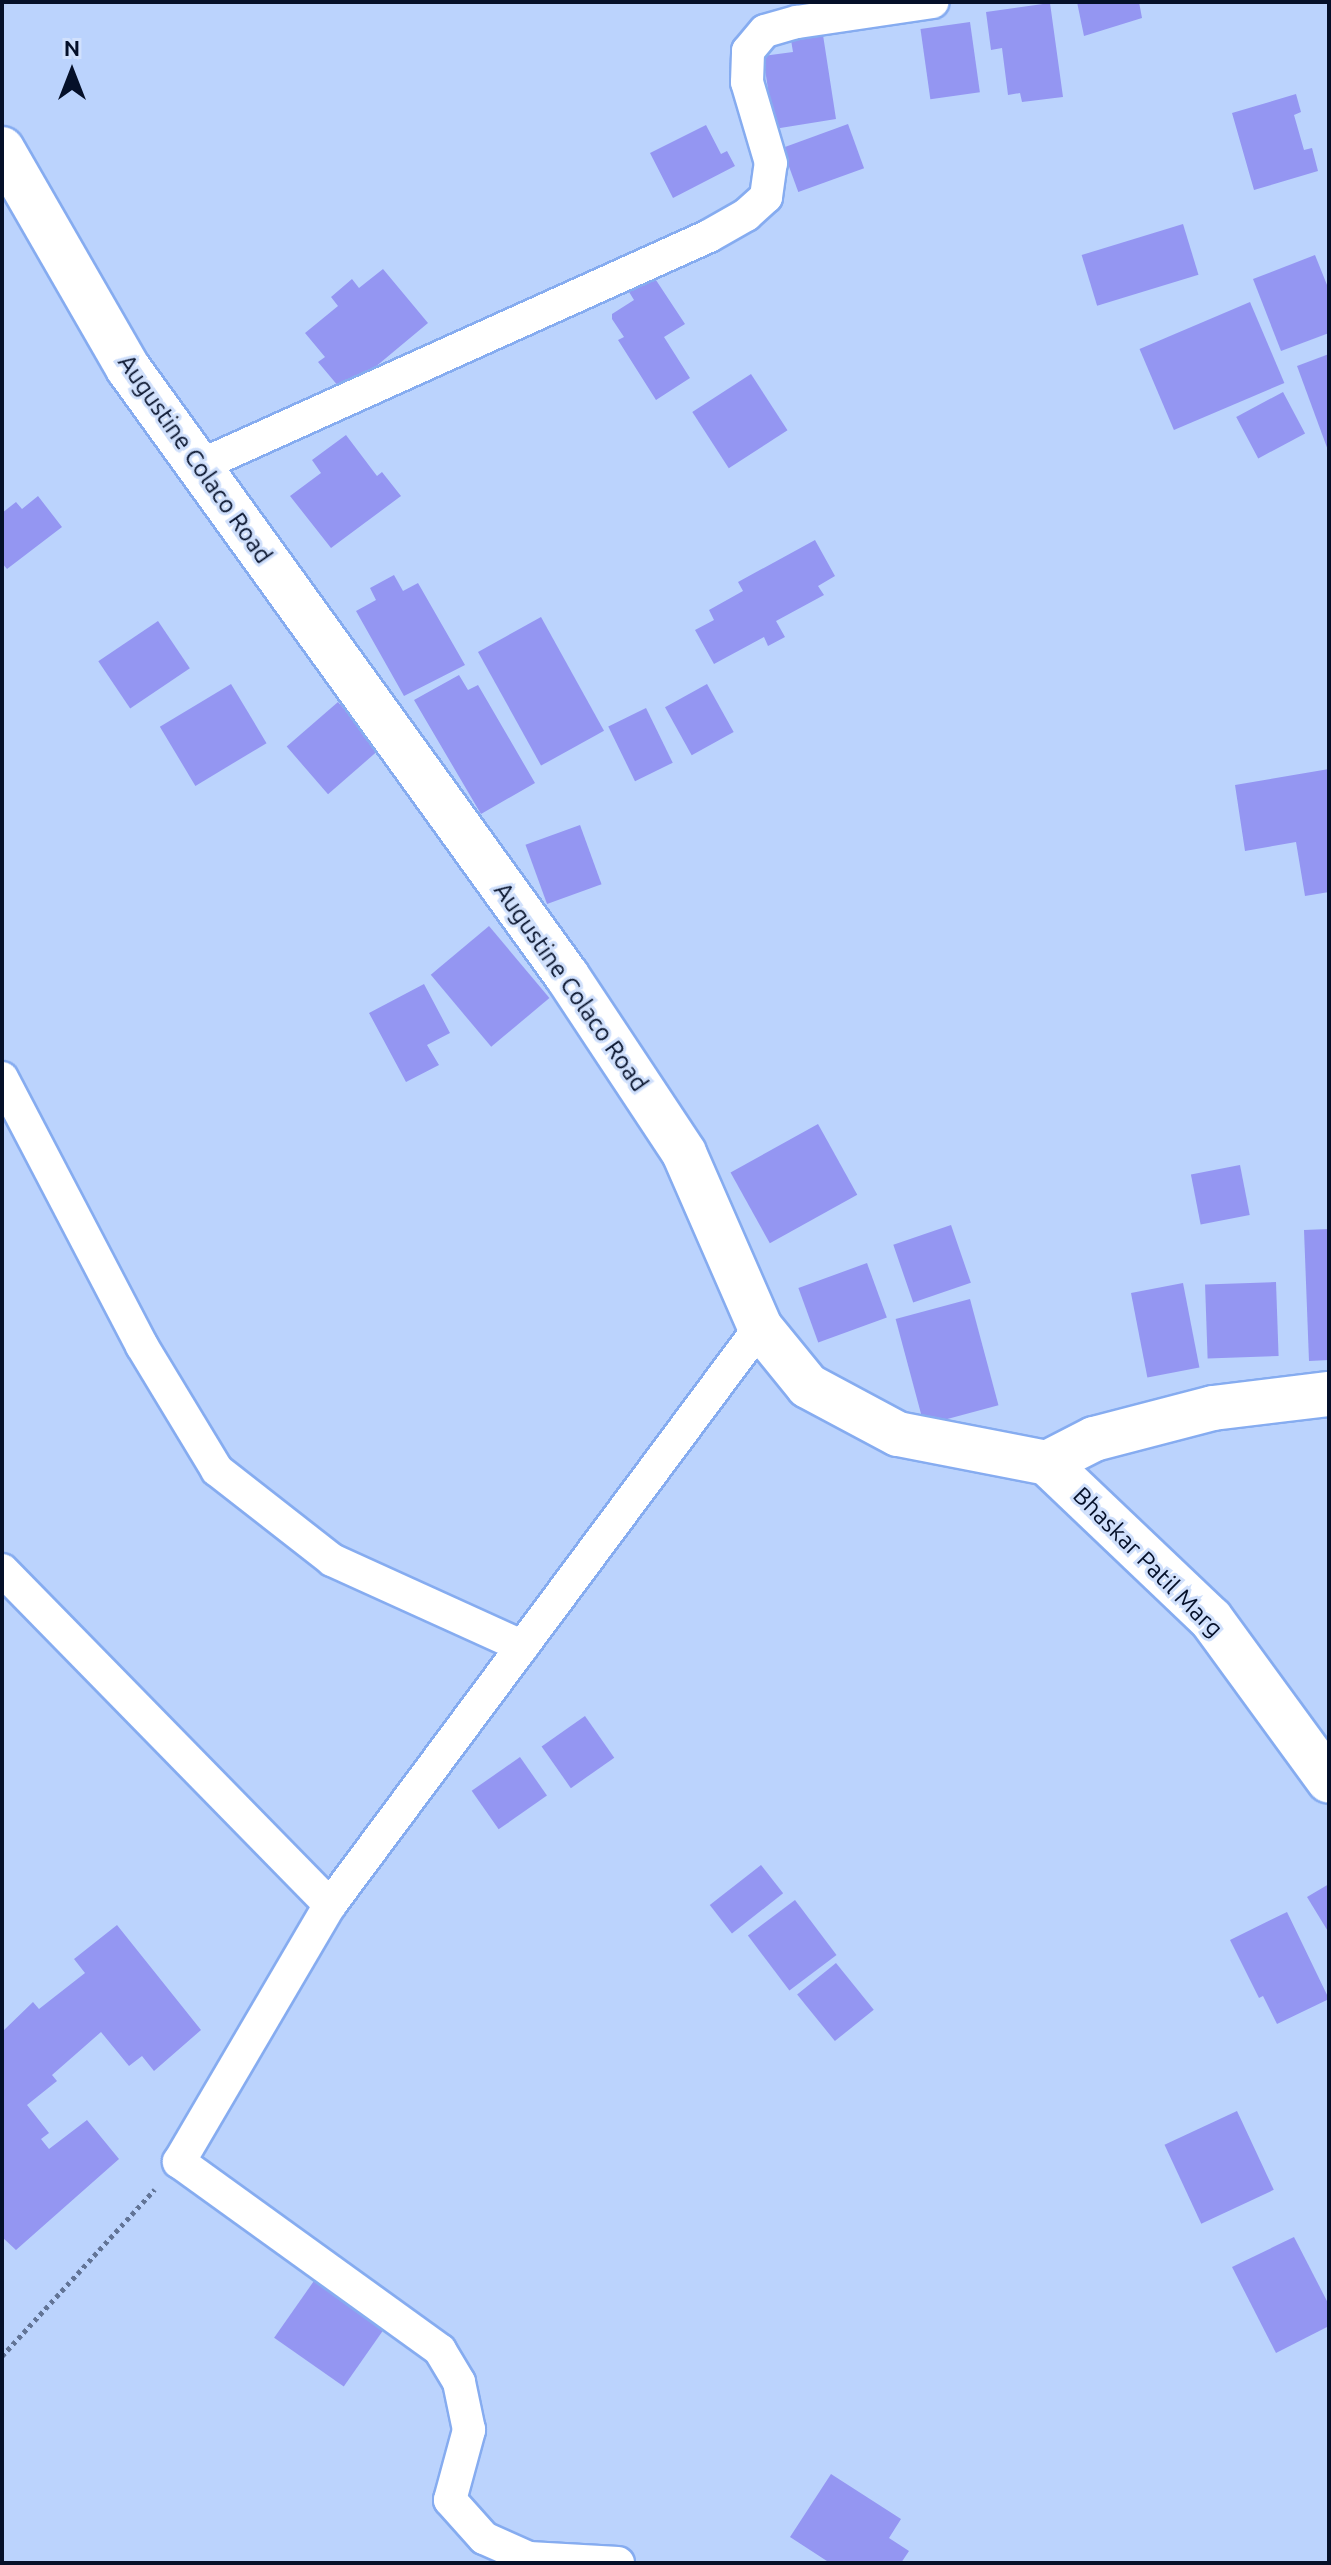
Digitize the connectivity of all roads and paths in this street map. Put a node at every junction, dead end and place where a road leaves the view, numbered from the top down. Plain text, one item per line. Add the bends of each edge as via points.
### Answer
1 (933, 2) edge
2 (2, 149) edge
3 (199, 466) junction
4 (2, 1078) edge
5 (760, 1327) junction
6 (1329, 1394) edge
7 (1047, 1463) junction
8 (2, 1570) edge
9 (522, 1646) junction
10 (1329, 1781) edge
11 (330, 1905) junction
12 (179, 2162) junction
13 (2, 2356) edge
14 (618, 2563) edge

1 - 3 street via 765,31 748,51 747,82 771,163 766,197 746,215
2 - 3 street, Augustine Colaco Road via 128,368
3 - 5 street, Augustine Colaco Road via 567,976 684,1153
4 - 9 street via 142,1346 217,1470 332,1560
5 - 7 street, Augustine Colaco Road via 808,1386 898,1434
5 - 9 street
6 - 7 street via 1213,1408 1094,1439
7 - 10 street, Bhaskar Patil Marg via 1211,1619
8 - 11 street
9 - 11 street
11 - 12 street
12 - 13 path
12 - 14 street via 440,2350 459,2382 469,2430 450,2500 484,2538 529,2558

